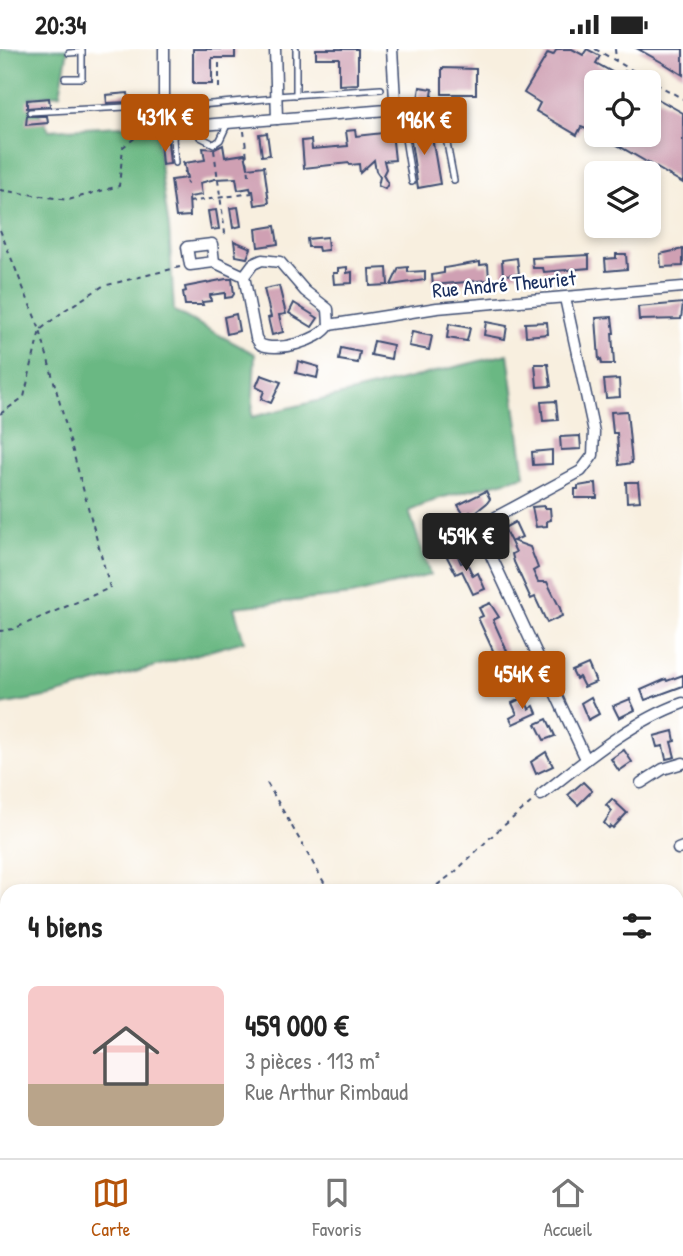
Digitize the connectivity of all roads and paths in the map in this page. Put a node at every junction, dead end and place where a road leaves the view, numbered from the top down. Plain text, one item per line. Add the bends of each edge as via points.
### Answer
1 (164, 49) edge
2 (275, 49) edge
3 (296, 49) edge
4 (392, 49) edge
5 (596, 49) edge
6 (615, 49) edge
7 (82, 51) edge
8 (69, 53) dead end
9 (219, 58) dead end
10 (616, 61) junction
11 (65, 78) dead end
12 (219, 88) dead end
13 (380, 89) dead end
14 (296, 95) junction
15 (276, 97) junction
16 (683, 99) edge
17 (179, 107) dead end
18 (397, 107) junction
19 (164, 111) junction
20 (30, 113) dead end
21 (277, 119) junction
22 (243, 121) junction
23 (228, 123) junction
24 (194, 126) junction
25 (178, 127) junction
26 (214, 144) junction
27 (175, 163) dead end
28 (249, 175) dead end
29 (454, 180) dead end
30 (412, 182) dead end
31 (0, 190) edge
32 (252, 193) dead end
33 (220, 198) junction
34 (189, 202) dead end
35 (0, 230) edge
36 (212, 243) junction
37 (214, 262) junction
38 (190, 265) junction
39 (244, 276) junction
40 (683, 287) edge
41 (565, 297) junction
42 (329, 325) junction
43 (40, 330) junction
44 (0, 414) edge
45 (0, 631) edge
46 (683, 703) edge
47 (586, 759) junction
48 (683, 763) edge
49 (267, 783) dead end
50 (640, 783) dead end
51 (541, 795) joint
52 (325, 884) edge
53 (438, 884) edge

1 - 19 street
2 - 15 street
3 - 14 lane
4 - 18 street
5 - 10 path
6 - 10 path
7 - 8 lane
7 - 11 lane via 82,78
9 - 12 path
10 - 16 path
13 - 14 lane
14 - 15 lane
15 - 17 lane
15 - 21 street
18 - 21 street
18 - 29 lane via 441,112
18 - 30 lane
19 - 20 lane
19 - 25 street
19 - 31 path via 123,147 119,186 68,200
21 - 22 street
22 - 23 street
22 - 28 path
23 - 24 street
23 - 26 lane
24 - 25 street
24 - 26 lane
25 - 27 lane via 173,138
26 - 33 path
32 - 33 path
33 - 34 path
33 - 36 path via 225,233
35 - 43 path
36 - 37 street
36 - 38 street via 187,247
37 - 38 street
37 - 39 street
38 - 43 path via 103,286
39 - 42 street via 262,260 280,262 328,309
39 - 42 street via 256,338 266,348 314,339
40 - 41 street, Rue André Theuriet
41 - 42 street, Rue André Theuriet via 437,308
41 - 47 street via 594,432 593,455 581,471 496,517 487,547
43 - 44 path via 24,397
43 - 45 path via 110,588
46 - 47 street via 656,714
47 - 51 street
48 - 50 street
49 - 52 path
51 - 53 path

